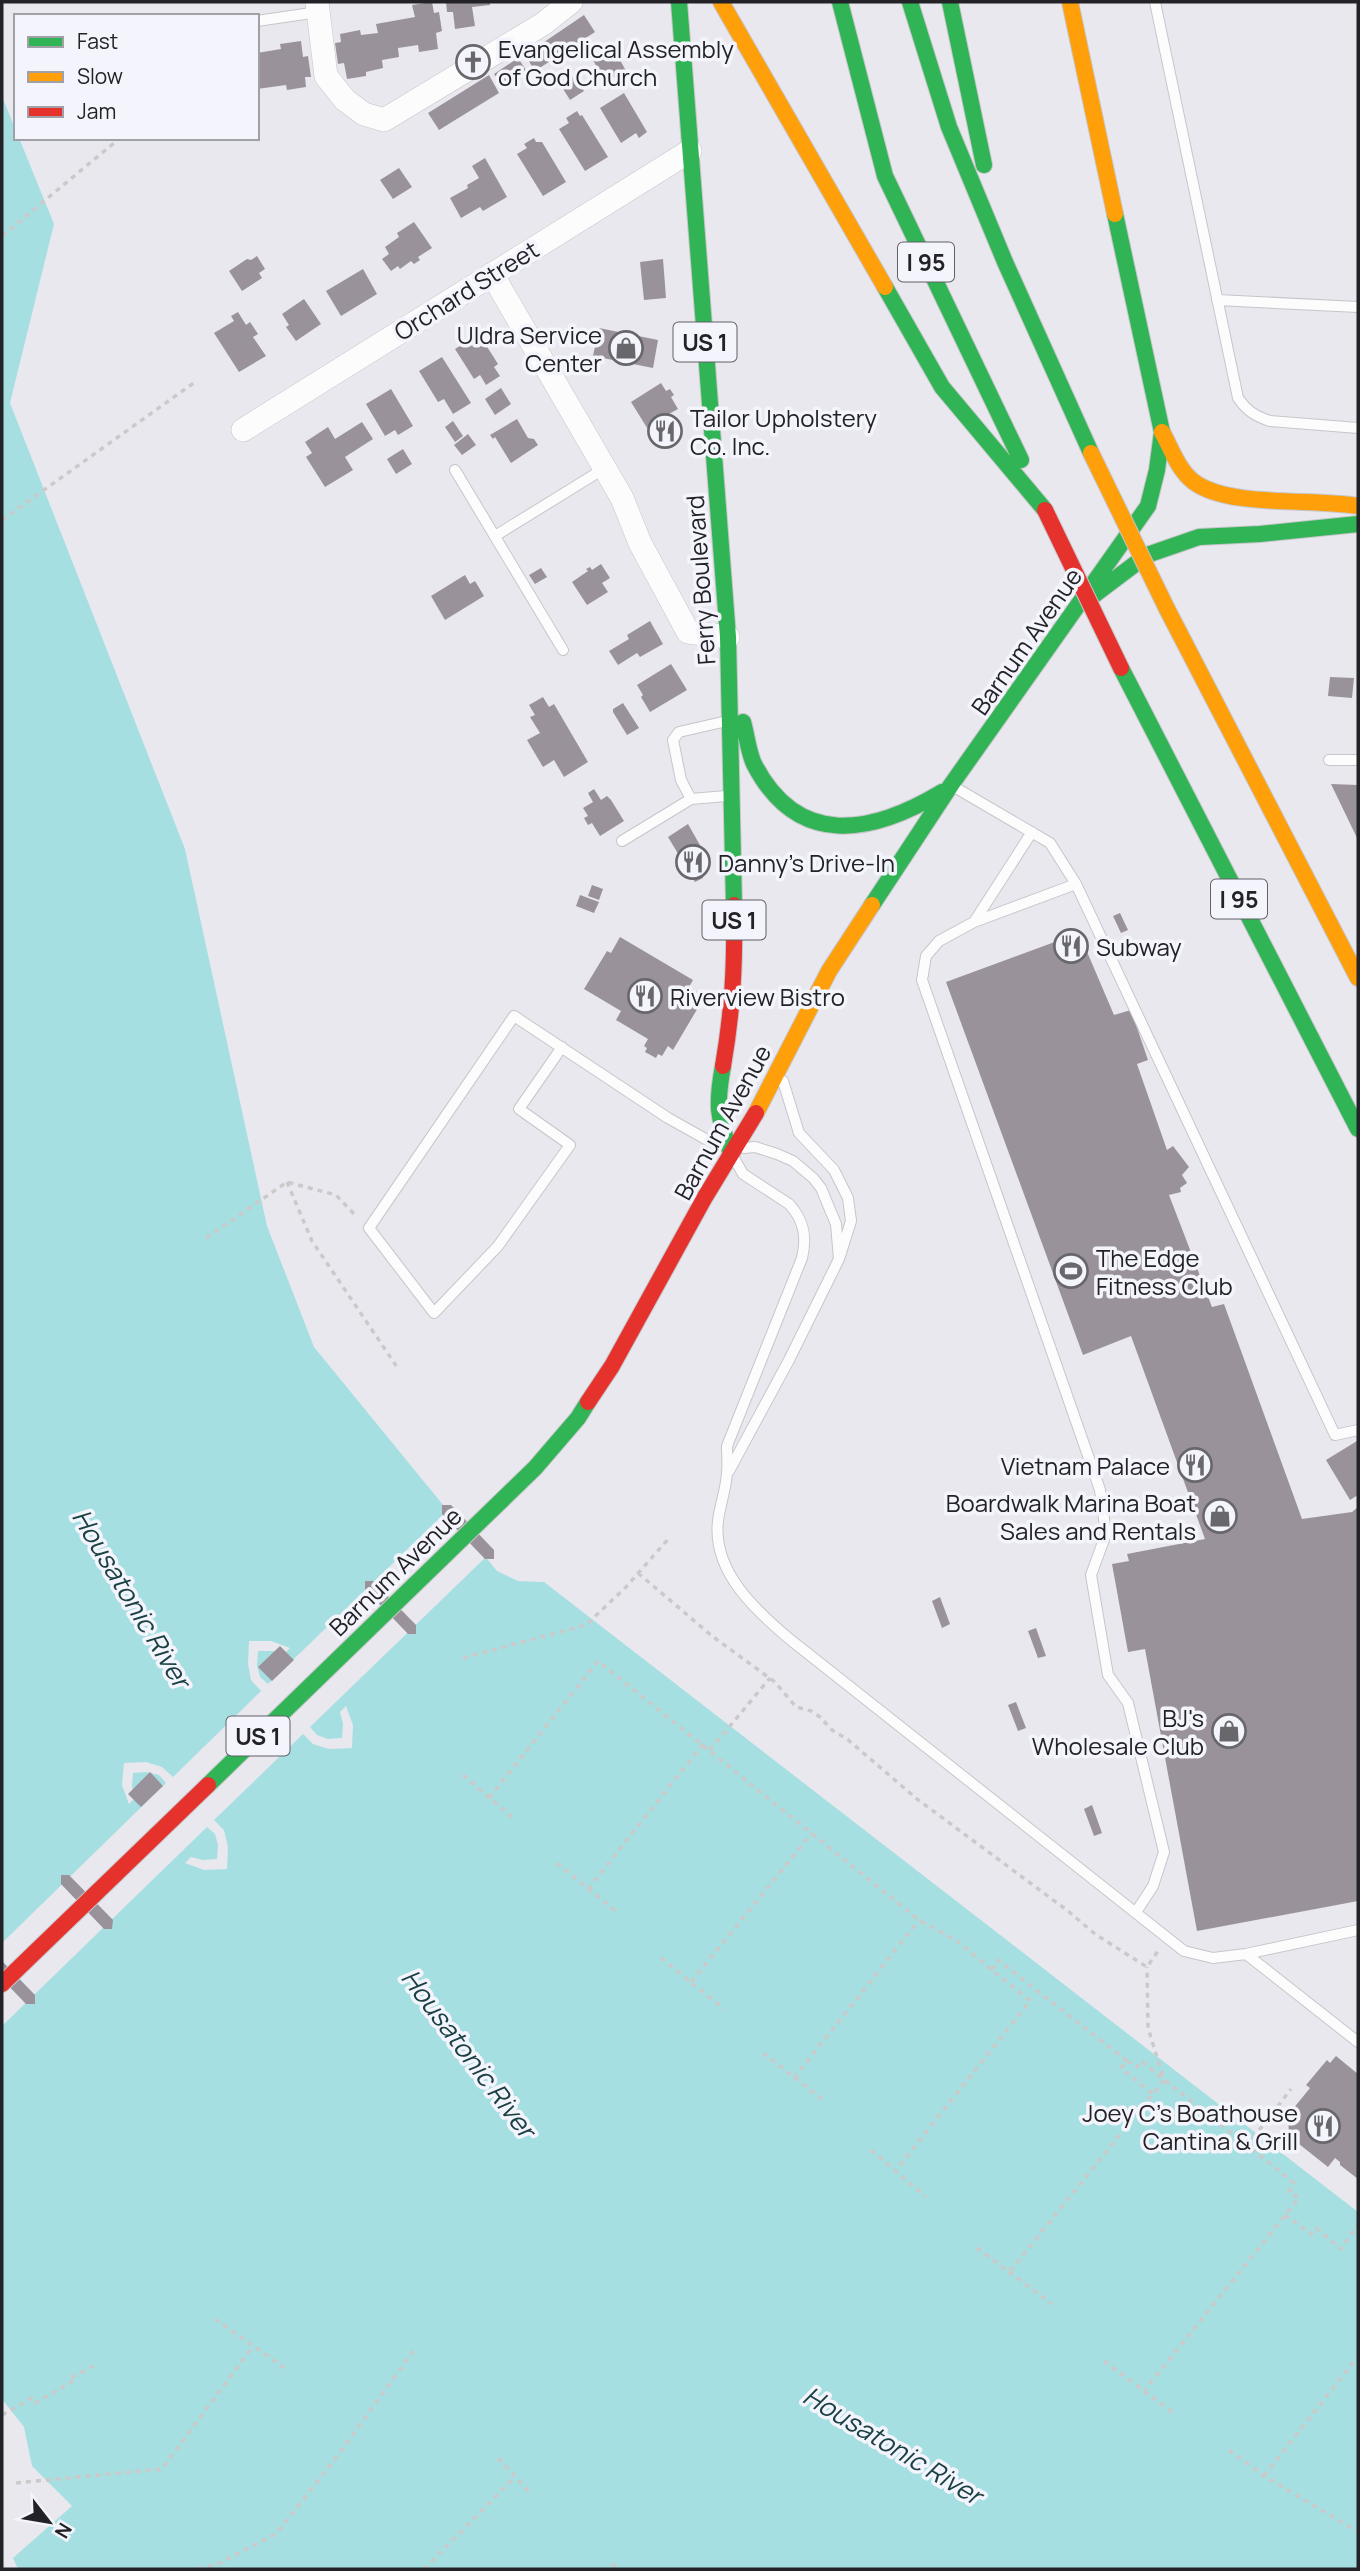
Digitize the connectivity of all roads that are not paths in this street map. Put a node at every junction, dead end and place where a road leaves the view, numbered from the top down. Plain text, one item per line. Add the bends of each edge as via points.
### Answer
1 (571, 2) edge
2 (679, 2) edge
3 (721, 2) edge
4 (840, 2) edge
5 (910, 2) edge
6 (950, 2) edge
7 (1070, 2) edge
8 (1155, 2) edge
9 (318, 7) edge
10 (259, 21) edge
11 (690, 151) junction
12 (1005, 262) junction
13 (492, 274) junction
14 (1217, 300) junction
15 (1358, 307) edge
16 (1358, 429) edge
17 (243, 430) dead end
18 (1162, 432) junction
19 (605, 468) junction
20 (455, 470) dead end
21 (1358, 506) edge
22 (1045, 510) junction
23 (1358, 524) edge
24 (495, 536) junction
25 (1077, 608) junction
26 (728, 637) junction
27 (563, 650) dead end
28 (729, 682) junction
29 (729, 720) junction
30 (1329, 760) dead end
31 (1358, 760) edge
32 (951, 785) junction
33 (733, 796) junction
34 (691, 799) junction
35 (1032, 832) junction
36 (622, 841) dead end
37 (1076, 884) junction
38 (974, 922) junction
39 (1358, 978) edge
40 (562, 1048) junction
41 (780, 1065) junction
42 (1358, 1129) edge
43 (732, 1153) junction
44 (839, 1259) junction
45 (1358, 1430) edge
46 (727, 1473) junction
47 (1136, 1912) junction
48 (1358, 1930) edge
49 (1246, 1954) junction
50 (2, 1984) edge
51 (1358, 2042) edge

1 - 9 street via 543,24 384,120 363,114 326,76
2 - 11 main road, Ferry Boulevard / US 1
3 - 22 main road via 942,387
4 - 22 main road, I 95 via 885,176
5 - 12 main road, I 95 via 949,127
6 - 12 main road
7 - 18 main road, Barnum Avenue / US 1
8 - 14 lane
9 - 10 lane
11 - 13 street, Orchard Street
11 - 26 main road, Ferry Boulevard / US 1
12 - 39 main road, I 95, bridge via 1167,609
13 - 17 street, Orchard Street
13 - 19 street
14 - 15 lane
14 - 16 lane via 1233,382 1246,409 1270,421
18 - 21 main road via 1194,482 1213,491
18 - 25 main road, Barnum Avenue / US 1 via 1148,506
19 - 24 lane
19 - 26 street via 688,632
20 - 24 lane
22 - 42 main road, I 95, bridge
23 - 25 main road via 1199,537 1147,555
24 - 27 lane
25 - 32 main road, Barnum Avenue / US 1
26 - 28 main road, Ferry Boulevard / US 1
28 - 29 main road, Ferry Boulevard / US 1
28 - 32 main road via 749,750 763,779 779,799 808,819 842,828 877,824 909,813
29 - 33 main road, Ferry Boulevard / US 1
29 - 34 lane via 680,733 673,740 681,780
30 - 31 lane
32 - 35 lane
32 - 41 main road, Barnum Avenue / US 1 via 829,971
33 - 34 lane
33 - 43 main road, Ferry Boulevard / US 1 via 735,973 716,1098 720,1125
34 - 36 lane
35 - 37 lane via 1050,843
35 - 38 lane
37 - 38 lane
37 - 45 lane via 1335,1435
38 - 47 lane via 939,941 926,956 922,980 1100,1490 1107,1529 1091,1575 1108,1675 1128,1703 1164,1852 1153,1886
40 - 40 lane via 514,1016 369,1228 435,1313 498,1245 570,1145 519,1109
40 - 43 lane via 668,1118
41 - 43 main road, Barnum Avenue / US 1
41 - 44 lane via 799,1133 834,1170 848,1198 851,1221
43 - 44 lane via 747,1146 765,1149 793,1161 813,1178 836,1224
43 - 46 lane via 743,1174 795,1210 805,1239 802,1258 727,1446
43 - 50 main road, Barnum Avenue / US 1 via 639,1321 558,1443
44 - 46 lane
46 - 47 lane via 718,1522 719,1549 751,1605
47 - 49 lane via 1185,1951 1203,1957
48 - 49 lane
49 - 51 lane

